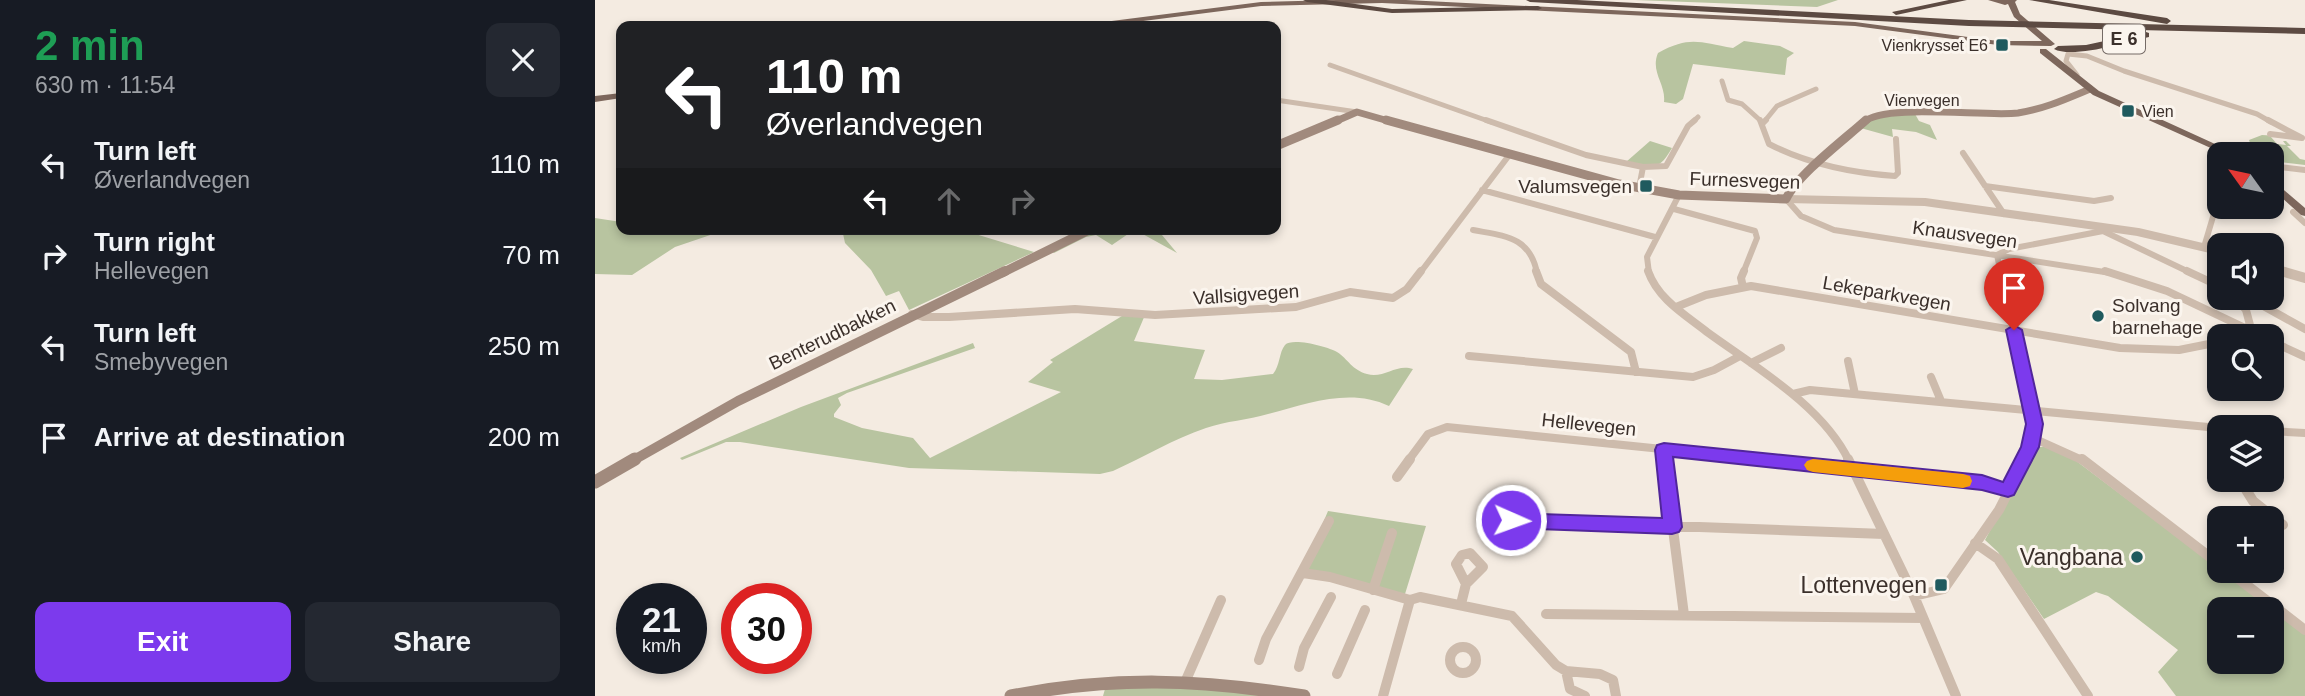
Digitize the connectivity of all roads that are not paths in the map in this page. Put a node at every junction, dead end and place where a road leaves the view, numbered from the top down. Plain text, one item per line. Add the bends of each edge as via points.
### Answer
1 (1307, 0) edge
2 (1530, 0) edge
3 (1580, 0) edge
4 (1963, 0) edge
5 (2033, 0) edge
6 (1334, 1) edge
7 (1996, 1) edge
8 (2012, 1) edge
9 (1538, 8) junction
10 (1856, 15) junction
11 (2016, 15) junction
12 (1125, 21) edge
13 (2224, 26) junction
14 (2305, 29) edge
15 (2189, 30) junction
16 (2030, 31) junction
17 (2037, 47) junction
18 (2055, 48) junction
19 (1331, 65) dead end
20 (2062, 68) junction
21 (2078, 75) dead end
22 (1722, 81) dead end
23 (1816, 89) dead end
24 (2090, 89) junction
25 (616, 97) edge
26 (595, 99) edge
27 (1281, 101) edge
28 (1357, 112) junction
29 (1698, 117) dead end
30 (1763, 123) junction
31 (2270, 134) dead end
32 (1896, 139) dead end
33 (2304, 140) edge
34 (2207, 143) edge
35 (1281, 144) edge
36 (1963, 153) dead end
37 (1510, 154) junction
38 (1819, 161) junction
39 (1643, 167) junction
40 (2284, 168) edge
41 (2305, 170) edge
42 (1985, 186) junction
43 (1639, 188) junction
44 (1482, 190) junction
45 (1679, 195) junction
46 (2284, 196) edge
47 (2111, 198) dead end
48 (1786, 199) junction
49 (1674, 209) junction
50 (2299, 212) edge
51 (2004, 214) junction
52 (2212, 219) edge
53 (2305, 223) edge
54 (2102, 229) junction
55 (1473, 230) dead end
56 (1078, 235) edge
57 (1655, 237) junction
58 (2204, 247) junction
59 (2207, 248) edge
60 (1997, 255) junction
61 (2284, 272) edge
62 (2305, 278) edge
63 (2207, 280) edge
64 (1743, 287) junction
65 (1676, 307) junction
66 (2271, 310) edge
67 (912, 314) junction
68 (2236, 324) edge
69 (2305, 329) edge
70 (2014, 330) junction
71 (2207, 344) edge
72 (2284, 347) edge
73 (1781, 348) dead end
74 (1469, 356) dead end
75 (1740, 356) junction
76 (2305, 357) edge
77 (1848, 362) dead end
78 (1751, 363) junction
79 (1636, 372) junction
80 (1931, 377) dead end
81 (1793, 394) junction
82 (1855, 394) junction
83 (1941, 401) junction
84 (2032, 409) junction
85 (2207, 426) edge
86 (2284, 432) edge
87 (2305, 433) edge
88 (2033, 438) junction
89 (1664, 450) junction
90 (1854, 470) junction
91 (1397, 477) dead end
92 (595, 482) edge
93 (2008, 490) junction
94 (2247, 492) edge
95 (2259, 506) edge
96 (1511, 520) dead end
97 (1329, 522) dead end
98 (1672, 527) junction
99 (1392, 533) dead end
100 (1884, 534) junction
101 (1975, 543) junction
102 (2207, 555) edge
103 (1303, 573) junction
104 (2244, 583) edge
105 (1466, 584) dead end
106 (1373, 590) junction
107 (1914, 596) junction
108 (1332, 597) dead end
109 (1221, 600) dead end
110 (1410, 600) junction
111 (1461, 604) junction
112 (1365, 610) dead end
113 (1546, 614) dead end
114 (1683, 615) junction
115 (1923, 618) junction
116 (2305, 629) edge
117 (1259, 660) dead end
118 (1299, 667) dead end
119 (1566, 671) junction
120 (1337, 674) dead end
121 (1186, 680) junction
122 (1100, 689) edge
123 (1011, 696) edge
124 (1304, 696) edge
125 (1383, 696) edge
126 (1585, 696) edge
127 (1616, 696) edge
128 (1956, 696) edge
129 (2088, 696) edge

1 - 9 highway via 1392,10
2 - 15 highway, E 6
3 - 10 highway, E 6
4 - 10 highway, E 6
5 - 13 highway, E 6
6 - 9 main road
6 - 12 main road
7 - 8 main road
7 - 11 main road
8 - 11 main road
9 - 17 main road via 1866,25
10 - 13 highway, E 6
11 - 16 main road
13 - 14 highway, E 6
14 - 15 highway, E 6
15 - 18 highway, E 6 via 2086,48
16 - 17 main road
16 - 18 main road
17 - 18 main road
17 - 20 main road
18 - 20 main road
19 - 39 street via 1600,159
20 - 24 main road
21 - 33 street via 2066,61 2068,54 2087,56 2254,113
22 - 30 street via 1727,102 1742,104
23 - 30 street via 1777,106
24 - 34 main road
24 - 38 main road, Vienvegen via 2043,108 2016,113 1874,114
25 - 26 main road
27 - 28 street, Furnesvegen
28 - 35 main road
28 - 37 main road, Furnesvegen
29 - 39 street via 1666,166
30 - 38 street via 1770,145
31 - 33 street
32 - 38 street via 1895,176
36 - 42 street
37 - 43 main road, Furnesvegen
37 - 44 street, Vallsigvegen
38 - 48 main road, Vienvegen
39 - 43 street
40 - 41 street
42 - 47 street via 2094,201
42 - 51 street
43 - 45 main road, Furnesvegen
44 - 57 street
44 - 67 street, Vallsigvegen via 1407,289 1392,298 1350,292 1297,307 1169,314 1075,309 949,317
45 - 48 main road, Furnesvegen
45 - 49 street
46 - 50 main road
48 - 51 street, Furnesvegen via 1912,201
48 - 60 street, Knausvegen via 1807,220 1835,230
49 - 57 street
49 - 64 street via 1755,231 1757,238 1741,278
50 - 53 street
51 - 54 street, Furnesvegen
52 - 58 street
54 - 58 street, Furnesvegen
54 - 60 street
54 - 63 street
55 - 79 street via 1525,247 1532,254 1541,284 1631,352
56 - 67 main road, Benterudbakken
57 - 65 street via 1647,257 1648,271 1661,295
58 - 59 street, Furnesvegen
60 - 68 street, Knausvegen via 2115,274 2167,291
60 - 70 street
61 - 62 street
64 - 65 street, Lekeparkvegen
64 - 70 street, Lekeparkvegen
65 - 75 street
66 - 69 street
67 - 92 main road, Benterudbakken via 688,427
70 - 71 street, Lekeparkvegen via 2137,350
70 - 84 street
72 - 76 street
73 - 78 street
74 - 79 street
75 - 78 street
75 - 79 street via 1693,377
77 - 82 street
78 - 81 street
80 - 83 street
81 - 82 street via 1810,390
81 - 90 street via 1831,432
82 - 83 street
83 - 84 street
84 - 85 street
84 - 88 street
86 - 87 street
88 - 93 street
88 - 102 street via 2081,459
89 - 90 street, Hellevegen
89 - 91 street, Hellevegen via 1447,427 1428,434
89 - 98 street
90 - 93 street, Hellevegen via 1982,482
90 - 100 street
93 - 101 street
94 - 95 street
96 - 98 street
97 - 103 street
98 - 100 street
98 - 114 street
99 - 106 street
100 - 107 street
101 - 107 street via 1944,589
101 - 129 street via 1998,559
103 - 106 street
103 - 117 street
104 - 116 street
105 - 111 street
106 - 110 street
107 - 115 street
108 - 118 street via 1304,648
109 - 121 street
110 - 111 street via 1420,597
110 - 125 street
111 - 119 street via 1512,616
112 - 120 street
113 - 114 street
114 - 115 street
115 - 128 street
119 - 126 street via 1570,689
119 - 127 street via 1608,677 1616,685
121 - 122 main road via 1154,678
121 - 124 main road
122 - 123 main road

